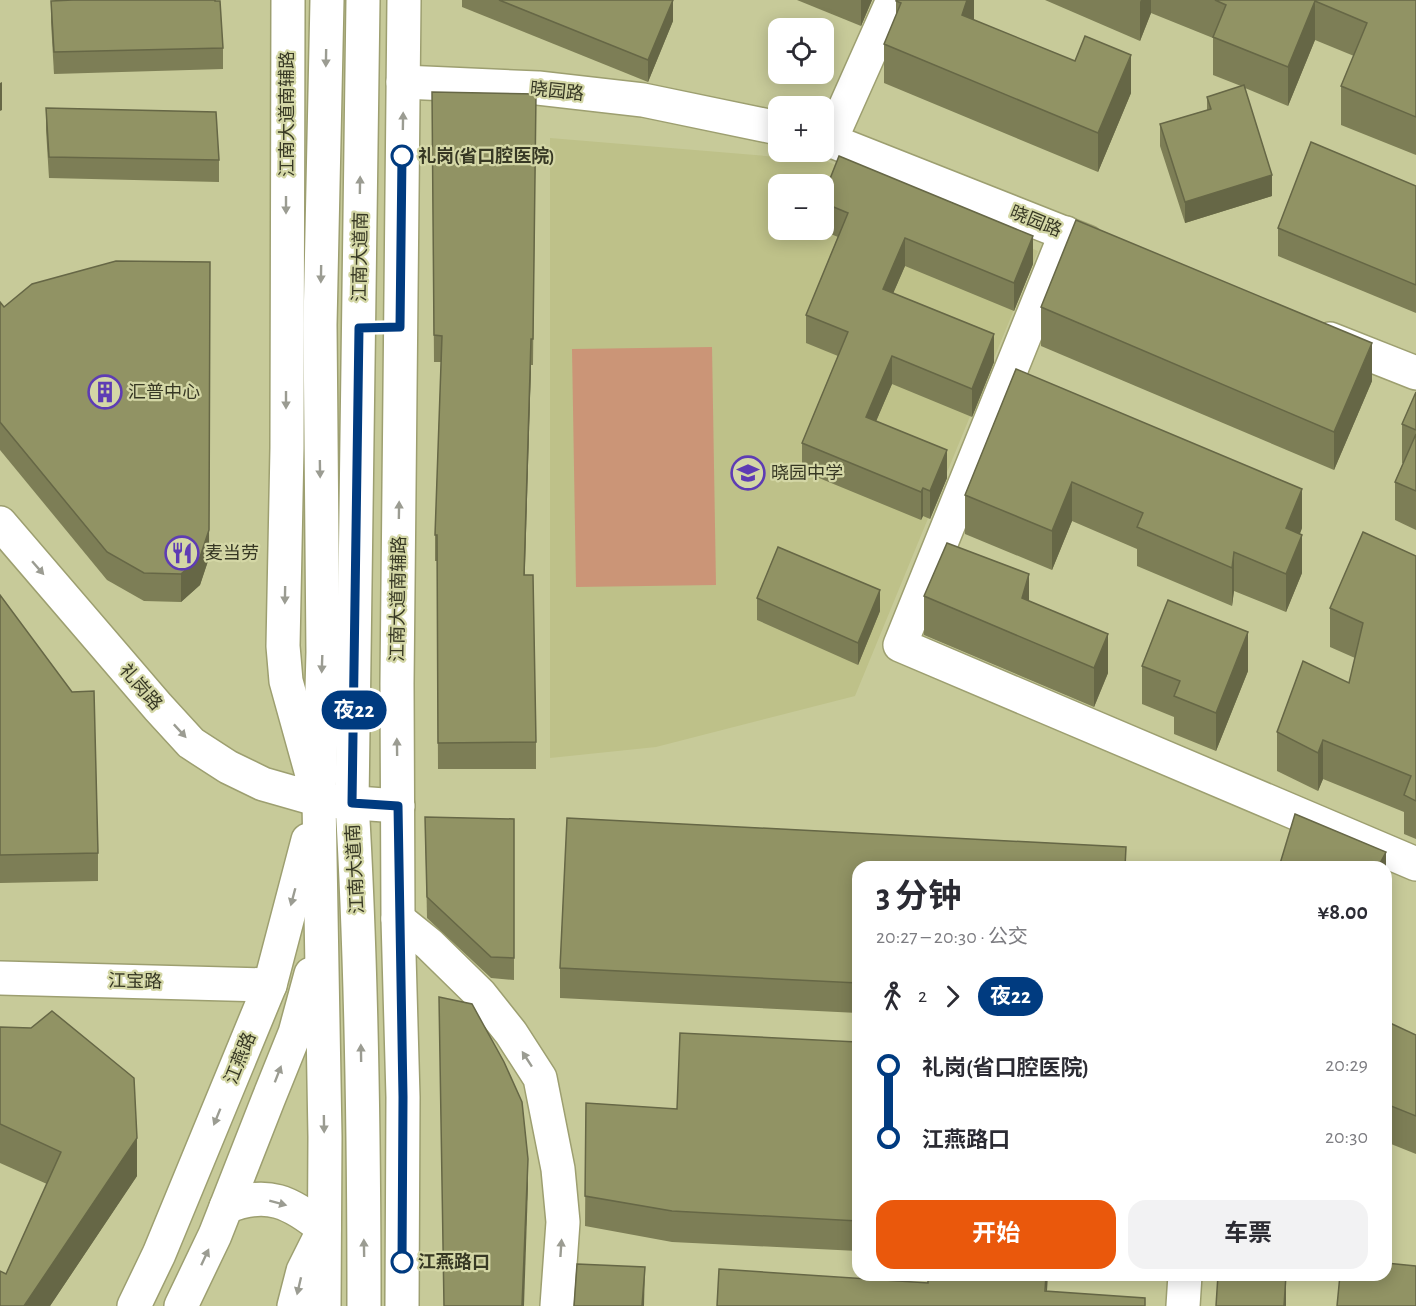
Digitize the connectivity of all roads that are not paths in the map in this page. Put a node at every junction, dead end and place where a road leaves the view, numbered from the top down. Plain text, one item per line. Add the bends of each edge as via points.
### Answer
1 (288, 0) edge
2 (327, 0) edge
3 (363, 0) edge
4 (404, 0) edge
5 (893, 0) edge
6 (404, 82) junction
7 (834, 124) edge
8 (768, 126) edge
9 (834, 142) edge
10 (1066, 233) junction
11 (1110, 251) edge
12 (286, 324) junction
13 (320, 325) junction
14 (400, 327) junction
15 (359, 328) junction
16 (1307, 330) edge
17 (1416, 374) edge
18 (0, 523) edge
19 (319, 800) junction
20 (352, 803) junction
21 (398, 806) junction
22 (1416, 864) edge
23 (398, 919) junction
24 (321, 940) junction
25 (0, 978) edge
26 (270, 985) junction
27 (226, 1207) junction
28 (324, 1229) junction
29 (1185, 1281) edge
30 (134, 1306) edge
31 (181, 1306) edge
32 (294, 1306) edge
33 (324, 1306) edge
34 (364, 1306) edge
35 (402, 1306) edge
36 (557, 1306) edge
37 (1183, 1306) edge

1 -> 12 street, 江南大道南辅路
2 -> 13 street, 江南大道南
15 -> 3 street, 江南大道南
4 - 6 street, 江南大道南辅路
5 - 7 street
6 - 8 street, 晓园路 via 538,88 643,100
14 -> 6 street, 江南大道南辅路
9 - 10 street, 晓园路
10 - 11 street, 晓园路
10 - 22 street via 900,645
12 - 13 street
12 -> 19 street, 江南大道南辅路 via 283,646 286,681
13 -> 19 street, 江南大道南 via 323,652
14 - 15 street
21 -> 14 street, 江南大道南辅路
15 - 20 street, 江南大道南
16 - 17 street
18 -> 19 street, 礼岗路 via 191,743 263,784
19 - 20 street, 礼岗路
19 - 24 street, 江南大道南
19 -> 26 street, 江燕路
20 - 21 street, 礼岗路
20 - 24 street
34 -> 20 street, 江南大道南
21 - 23 street, 江南大道南辅路
23 - 35 street, 江南大道南辅路 via 403,1097
36 -> 23 street via 563,1222 558,1169 540,1078 480,994
27 -> 24 street via 294,1033
24 -> 28 street, 江南大道南
25 - 26 street, 江宝路
26 -> 30 street, 江燕路
27 -> 28 street via 245,1199 276,1200 301,1211
31 -> 27 street
28 -> 32 street via 303,1271
28 - 33 street, 江南大道南
29 - 37 street

